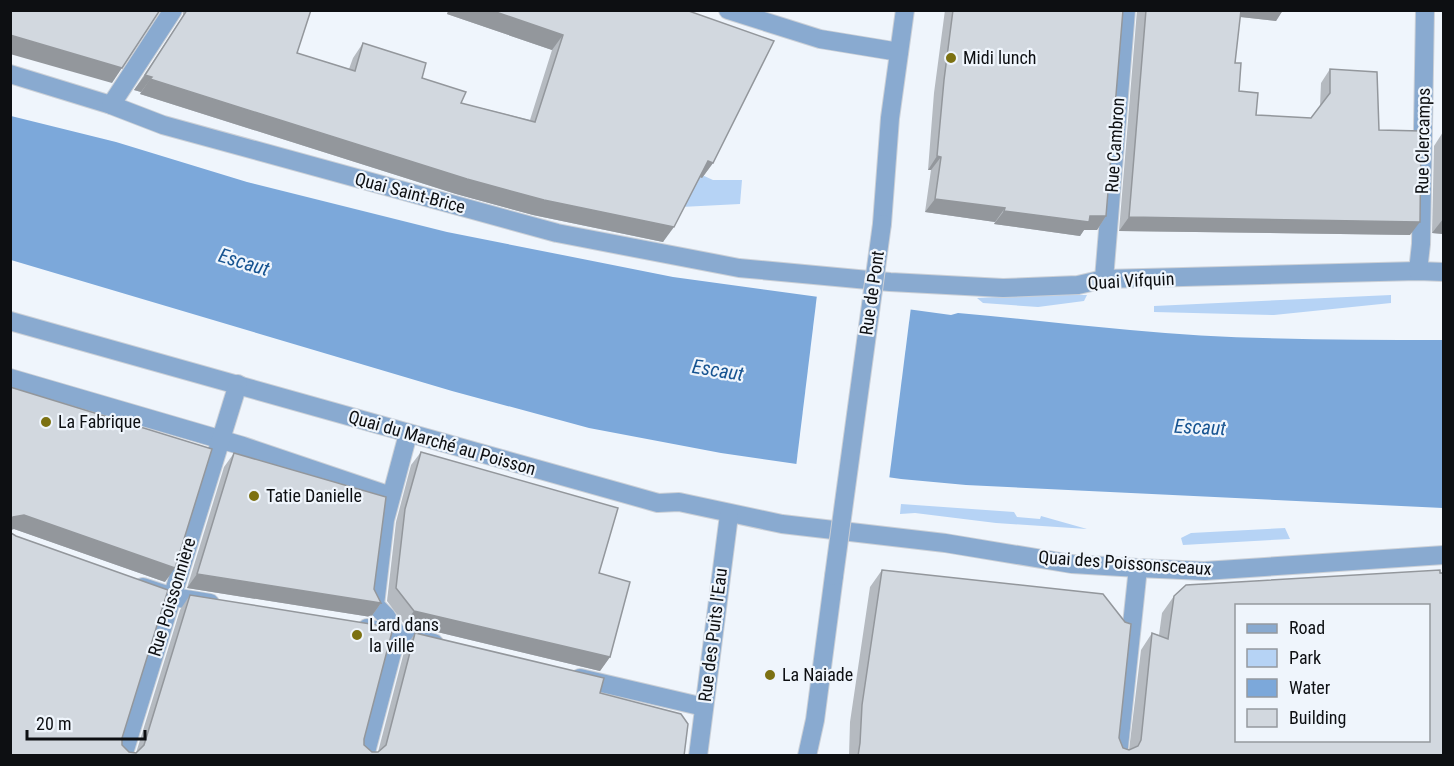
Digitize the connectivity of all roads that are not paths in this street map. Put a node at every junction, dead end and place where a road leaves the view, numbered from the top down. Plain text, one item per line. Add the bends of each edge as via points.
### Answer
1 (173, 10) edge
2 (728, 10) edge
3 (905, 10) edge
4 (1126, 10) edge
5 (1425, 10) edge
6 (899, 52) junction
7 (10, 74) edge
8 (111, 105) junction
9 (1418, 271) junction
10 (1443, 272) edge
11 (819, 273) joint
12 (1104, 279) junction
13 (10, 321) edge
14 (10, 378) edge
15 (238, 384) junction
16 (408, 434) junction
17 (220, 439) junction
18 (391, 496) junction
19 (729, 514) junction
20 (879, 537) joint
21 (1443, 555) edge
22 (1138, 568) junction
23 (130, 582) edge
24 (173, 597) junction
25 (229, 606) edge
26 (352, 626) edge
27 (397, 634) junction
28 (455, 648) edge
29 (559, 673) edge
30 (704, 707) junction
31 (123, 756) edge
32 (365, 756) edge
33 (698, 756) edge
34 (807, 756) edge
35 (1118, 756) edge

1 - 8 street
2 - 6 street via 820,39
3 - 6 street, Rue de Pont
4 - 12 street, Rue Cambron
5 - 9 street, Rue Clercamps
6 - 34 street, Rue de Pont, bridge via 882,224
7 - 8 street, Quai Saint-Brice
8 - 11 street, Quai Saint-Brice via 163,125 557,233 739,268
9 - 10 street, Quai Vifquin
9 - 12 street, Quai Vifquin
11 - 12 street, Quai Vifquin via 890,282 1003,288 1078,285
13 - 15 street, Quai du Marché au Poisson
14 - 17 street
15 - 16 street, Quai du Marché au Poisson
15 - 17 street, Rue Poissonnière
16 - 18 street
16 - 19 street, Quai du Marché au Poisson via 657,503 679,502
17 - 18 street
17 - 24 street, Rue Poissonnière
18 - 27 street via 375,605
19 - 20 street, Quai du Marché au Poisson
19 - 30 street, Rue des Puits l'Eau
20 - 22 street, Quai des Poissonsceaux via 945,543 1072,564
21 - 22 street, Quai des Poissonsceaux via 1204,571
22 - 35 street
23 - 24 street
24 - 25 street
24 - 31 street, Rue Poissonnière
26 - 27 street
27 - 28 street
27 - 32 street
29 - 30 street
30 - 33 street, Rue des Puits l'Eau

